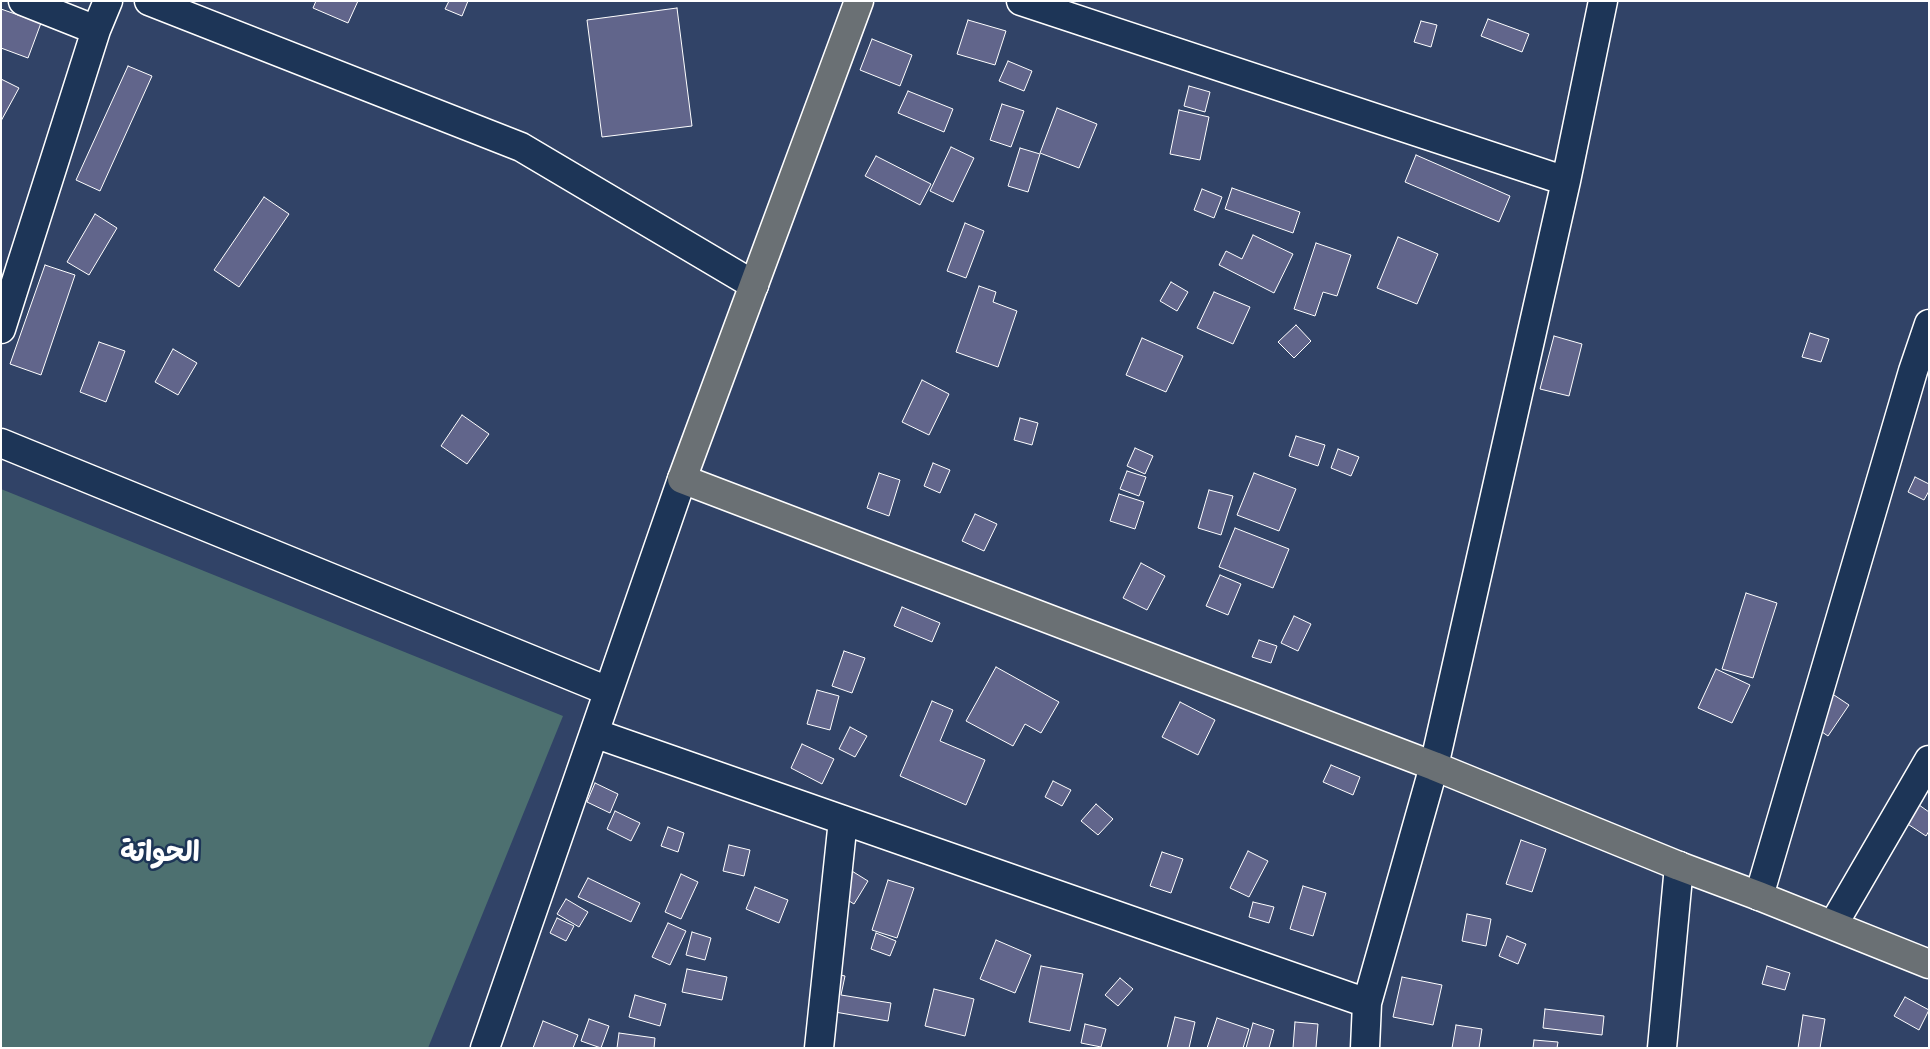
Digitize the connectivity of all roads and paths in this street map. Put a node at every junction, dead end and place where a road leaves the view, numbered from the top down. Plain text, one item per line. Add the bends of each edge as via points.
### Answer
1 (23, 1) edge
2 (108, 1) edge
3 (149, 1) edge
4 (859, 1) edge
5 (1021, 1) edge
6 (1603, 1) edge
7 (96, 30) junction
8 (1566, 181) junction
9 (754, 285) junction
10 (1929, 324) edge
11 (1, 329) edge
12 (1921, 374) edge
13 (1, 443) edge
14 (682, 478) junction
15 (608, 691) junction
16 (594, 733) junction
17 (1929, 760) edge
18 (1434, 766) junction
19 (843, 820) junction
20 (1679, 866) junction
21 (1760, 896) junction
22 (1833, 925) junction
23 (1929, 964) edge
24 (1367, 1003) junction
25 (485, 1048) edge
26 (820, 1048) edge
27 (1365, 1048) edge
28 (1662, 1048) edge

1 - 7 street
2 - 7 street
3 - 9 street via 521,147
4 - 9 main road
5 - 8 street
6 - 8 street
7 - 11 street
8 - 18 street
9 - 14 main road
10 - 12 street
12 - 21 street
13 - 15 street
14 - 15 street
14 - 18 main road
15 - 16 street
16 - 19 street
16 - 25 street
17 - 22 street
18 - 20 main road
18 - 24 street
19 - 24 street
19 - 26 street
20 - 21 main road
20 - 28 street
21 - 22 main road
22 - 23 main road
24 - 27 street

